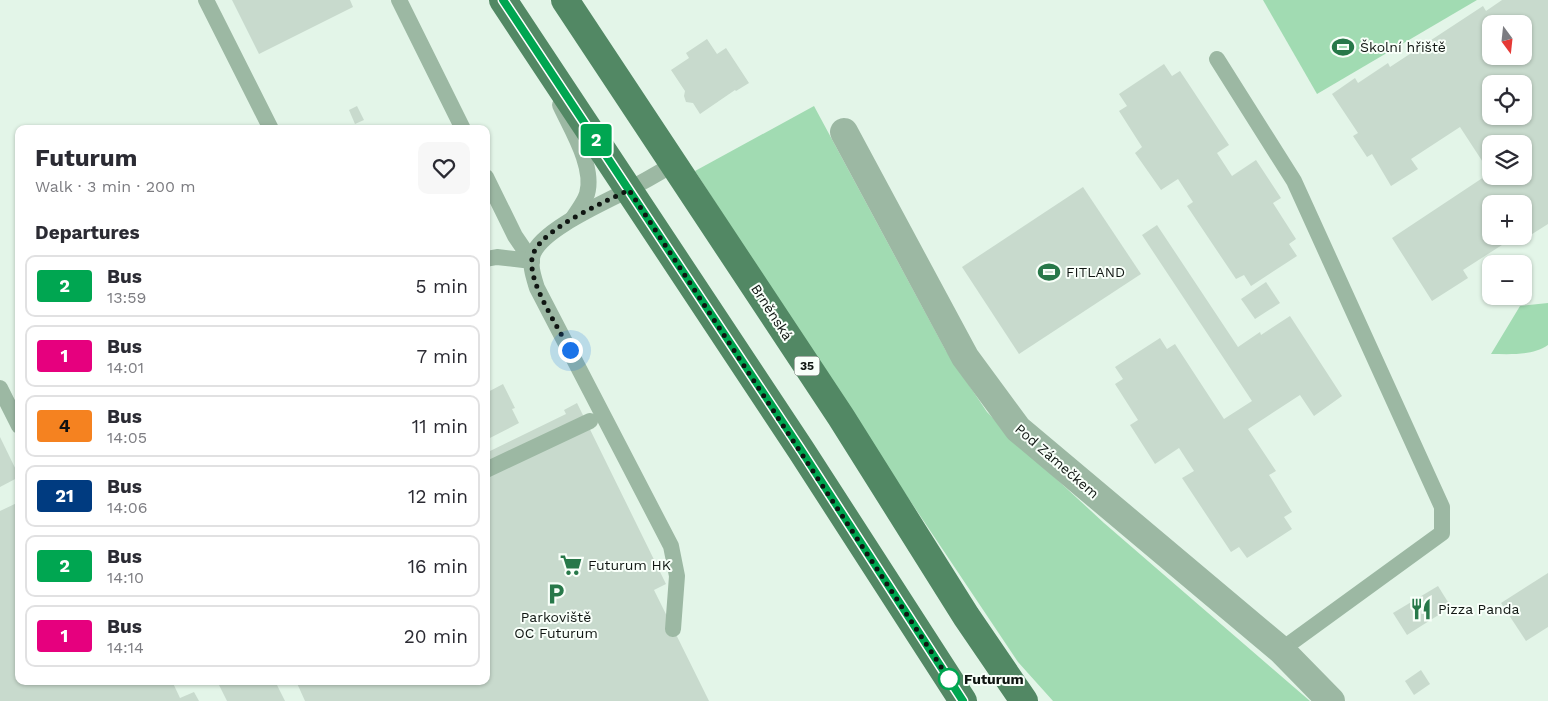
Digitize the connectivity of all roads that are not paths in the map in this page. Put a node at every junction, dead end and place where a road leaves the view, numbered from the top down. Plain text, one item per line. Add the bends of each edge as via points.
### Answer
1 (206, 0) edge
2 (399, 0) edge
3 (503, 0) edge
4 (565, 0) edge
5 (536, 50) junction
6 (1217, 59) dead end
7 (269, 125) edge
8 (461, 125) edge
9 (844, 132) dead end
10 (674, 164) junction
11 (490, 185) edge
12 (629, 190) junction
13 (571, 220) junction
14 (490, 258) edge
15 (532, 261) junction
16 (0, 388) edge
17 (15, 408) edge
18 (590, 421) dead end
19 (490, 468) edge
20 (673, 629) dead end
21 (1281, 650) junction
22 (963, 701) edge
23 (1024, 701) edge
24 (1331, 701) edge

1 - 7 lane
2 - 8 lane
3 - 5 main road
4 - 10 main road, Brněnská / 35
5 - 12 main road
5 - 13 lane via 588,171 587,193
6 - 21 lane via 1294,181 1442,508 1442,533
9 - 21 street, Pod Zámečkem via 965,357 1018,429
10 - 12 lane
10 - 23 main road, Brněnská / 35
11 - 15 lane via 515,236
12 - 13 lane
12 - 22 main road
13 - 15 lane via 542,241
14 - 15 lane
15 - 20 lane via 537,288 671,546 677,576
16 - 17 lane
18 - 19 lane
21 - 24 street, Pod Zámečkem

